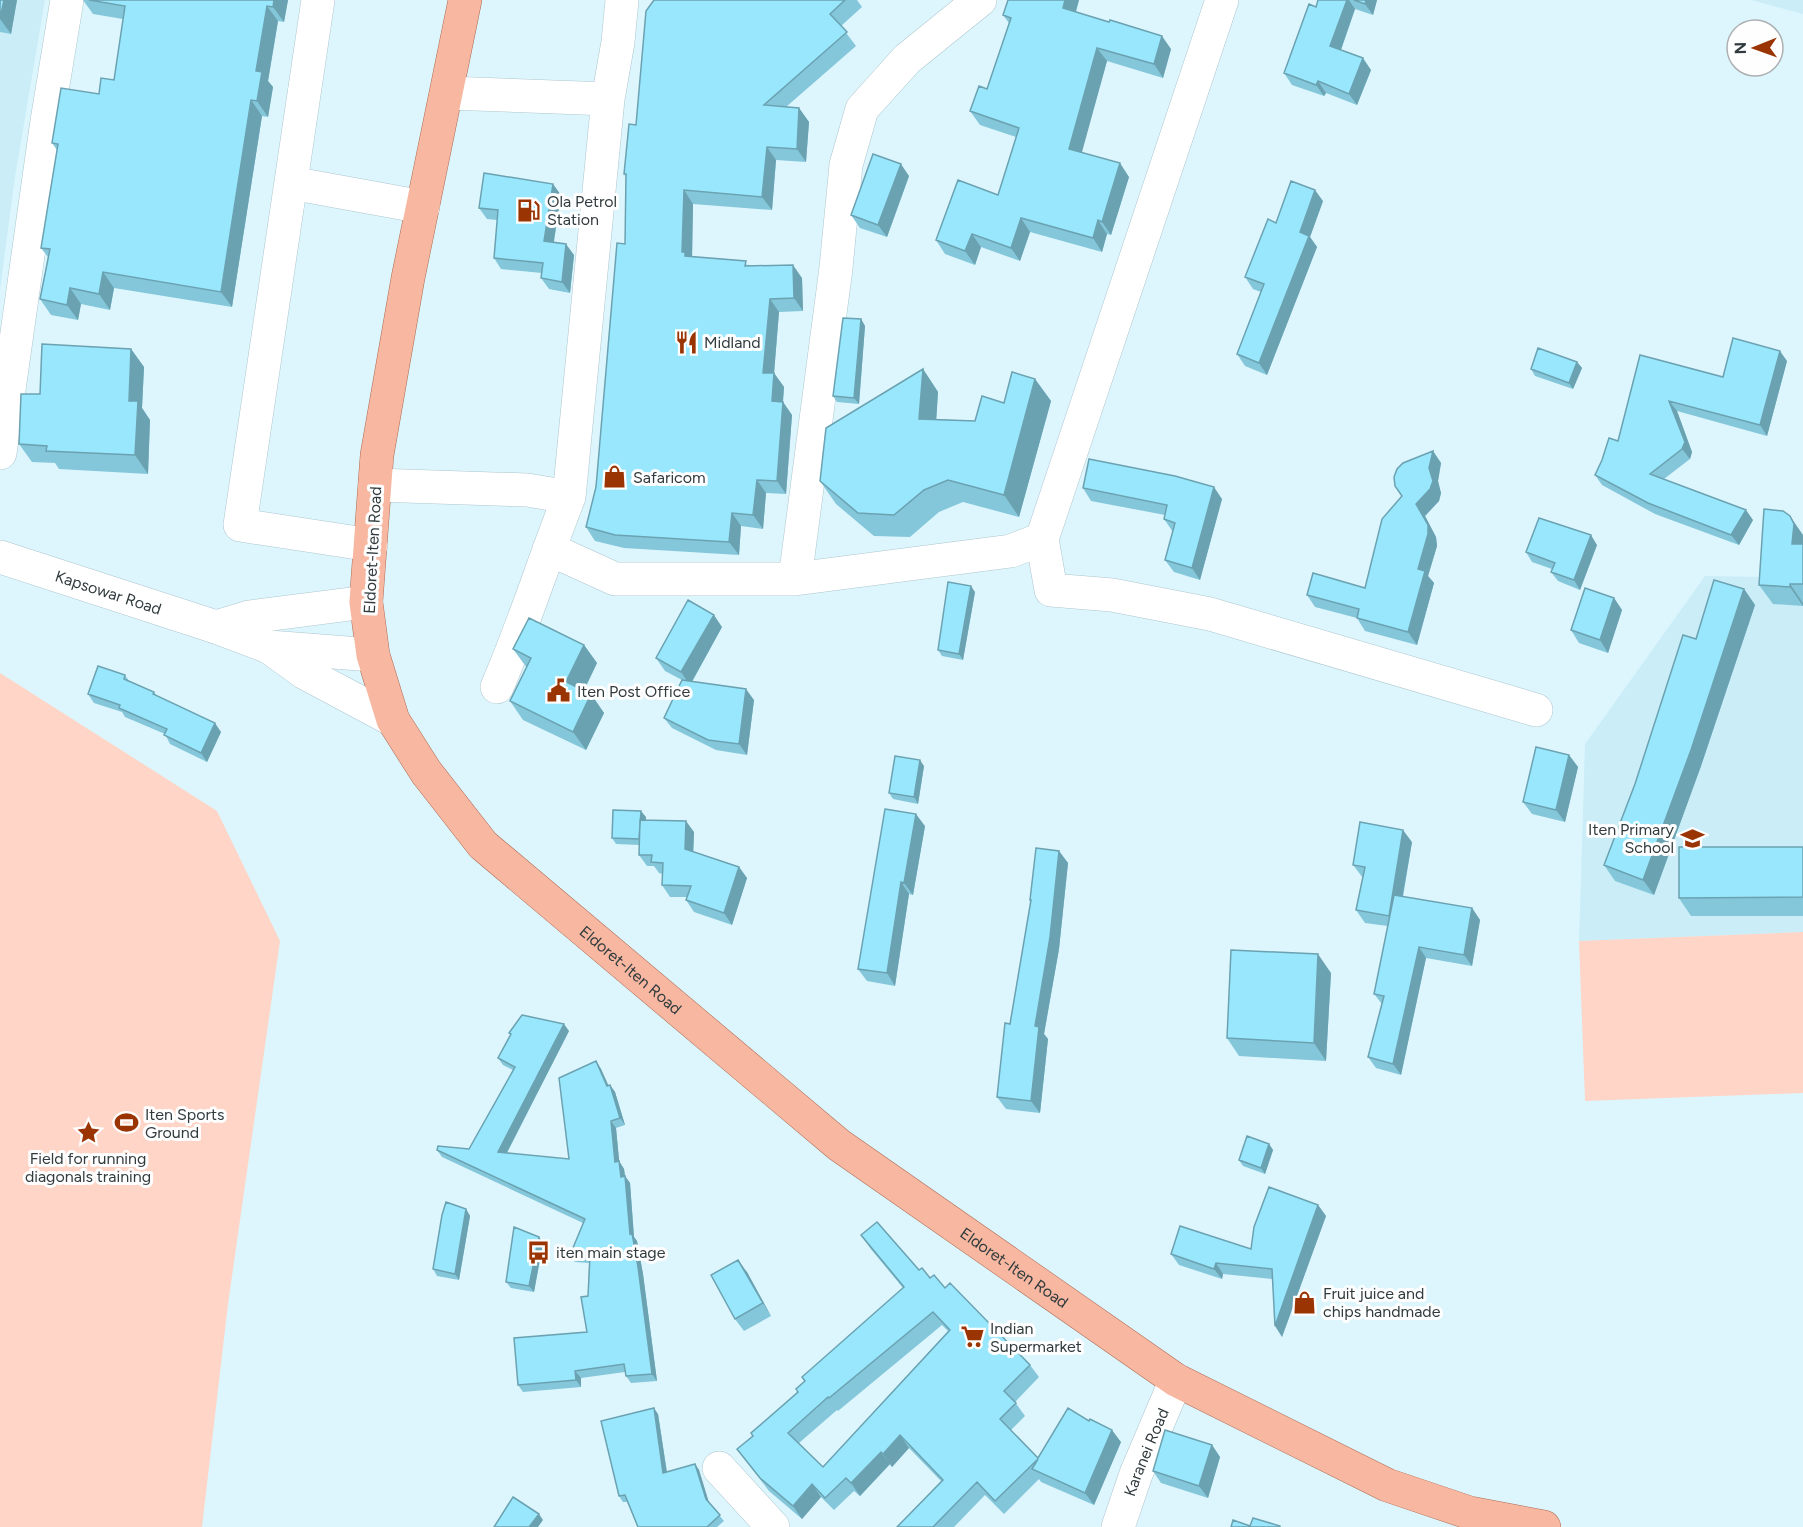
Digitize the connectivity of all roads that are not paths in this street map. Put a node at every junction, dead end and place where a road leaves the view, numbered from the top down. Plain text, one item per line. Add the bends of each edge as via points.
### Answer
1 (67, 0) edge
2 (318, 0) edge
3 (465, 0) edge
4 (622, 0) edge
5 (980, 0) edge
6 (1222, 0) edge
7 (447, 93) junction
8 (608, 99) junction
9 (291, 183) junction
10 (423, 207) junction
11 (0, 453) edge
12 (375, 485) junction
13 (569, 497) junction
14 (1042, 539) junction
15 (371, 545) junction
16 (549, 549) junction
17 (0, 557) edge
18 (795, 579) junction
19 (366, 602) junction
20 (216, 627) junction
21 (269, 647) junction
22 (373, 655) junction
23 (497, 687) dead end
24 (1536, 710) dead end
25 (393, 720) junction
26 (1176, 1380) junction
27 (719, 1468) dead end
28 (773, 1527) edge
29 (1118, 1527) edge
30 (1544, 1527) edge

1 - 11 street
2 - 9 street
3 - 7 main road, Eldoret-Iten Road
4 - 8 street
5 - 18 street via 907,59 862,109 846,165
6 - 14 street
7 - 8 street
7 - 10 main road, Eldoret-Iten Road
8 - 13 street
9 - 10 street
9 - 15 street via 240,525
10 - 12 main road, Eldoret-Iten Road via 377,455
12 - 13 street via 526,490
12 - 15 main road, Eldoret-Iten Road
13 - 16 street
14 - 18 street via 1011,551
14 - 24 street via 1051,590 1112,595 1210,614
15 - 19 main road, Eldoret-Iten Road
16 - 18 street via 615,579
16 - 23 street
17 - 20 street, Kapsowar Road
19 - 20 street via 257,616
19 - 22 main road, Eldoret-Iten Road
20 - 21 street, Kapsowar Road
21 - 22 street, Kapsowar Road
21 - 25 street via 305,672
22 - 25 main road, Eldoret-Iten Road
25 - 26 main road, Eldoret-Iten Road via 426,772 483,845 510,868 839,1145
26 - 29 street, Karanei Road
26 - 30 main road, Eldoret-Iten Road via 1387,1485 1470,1513
27 - 28 street

